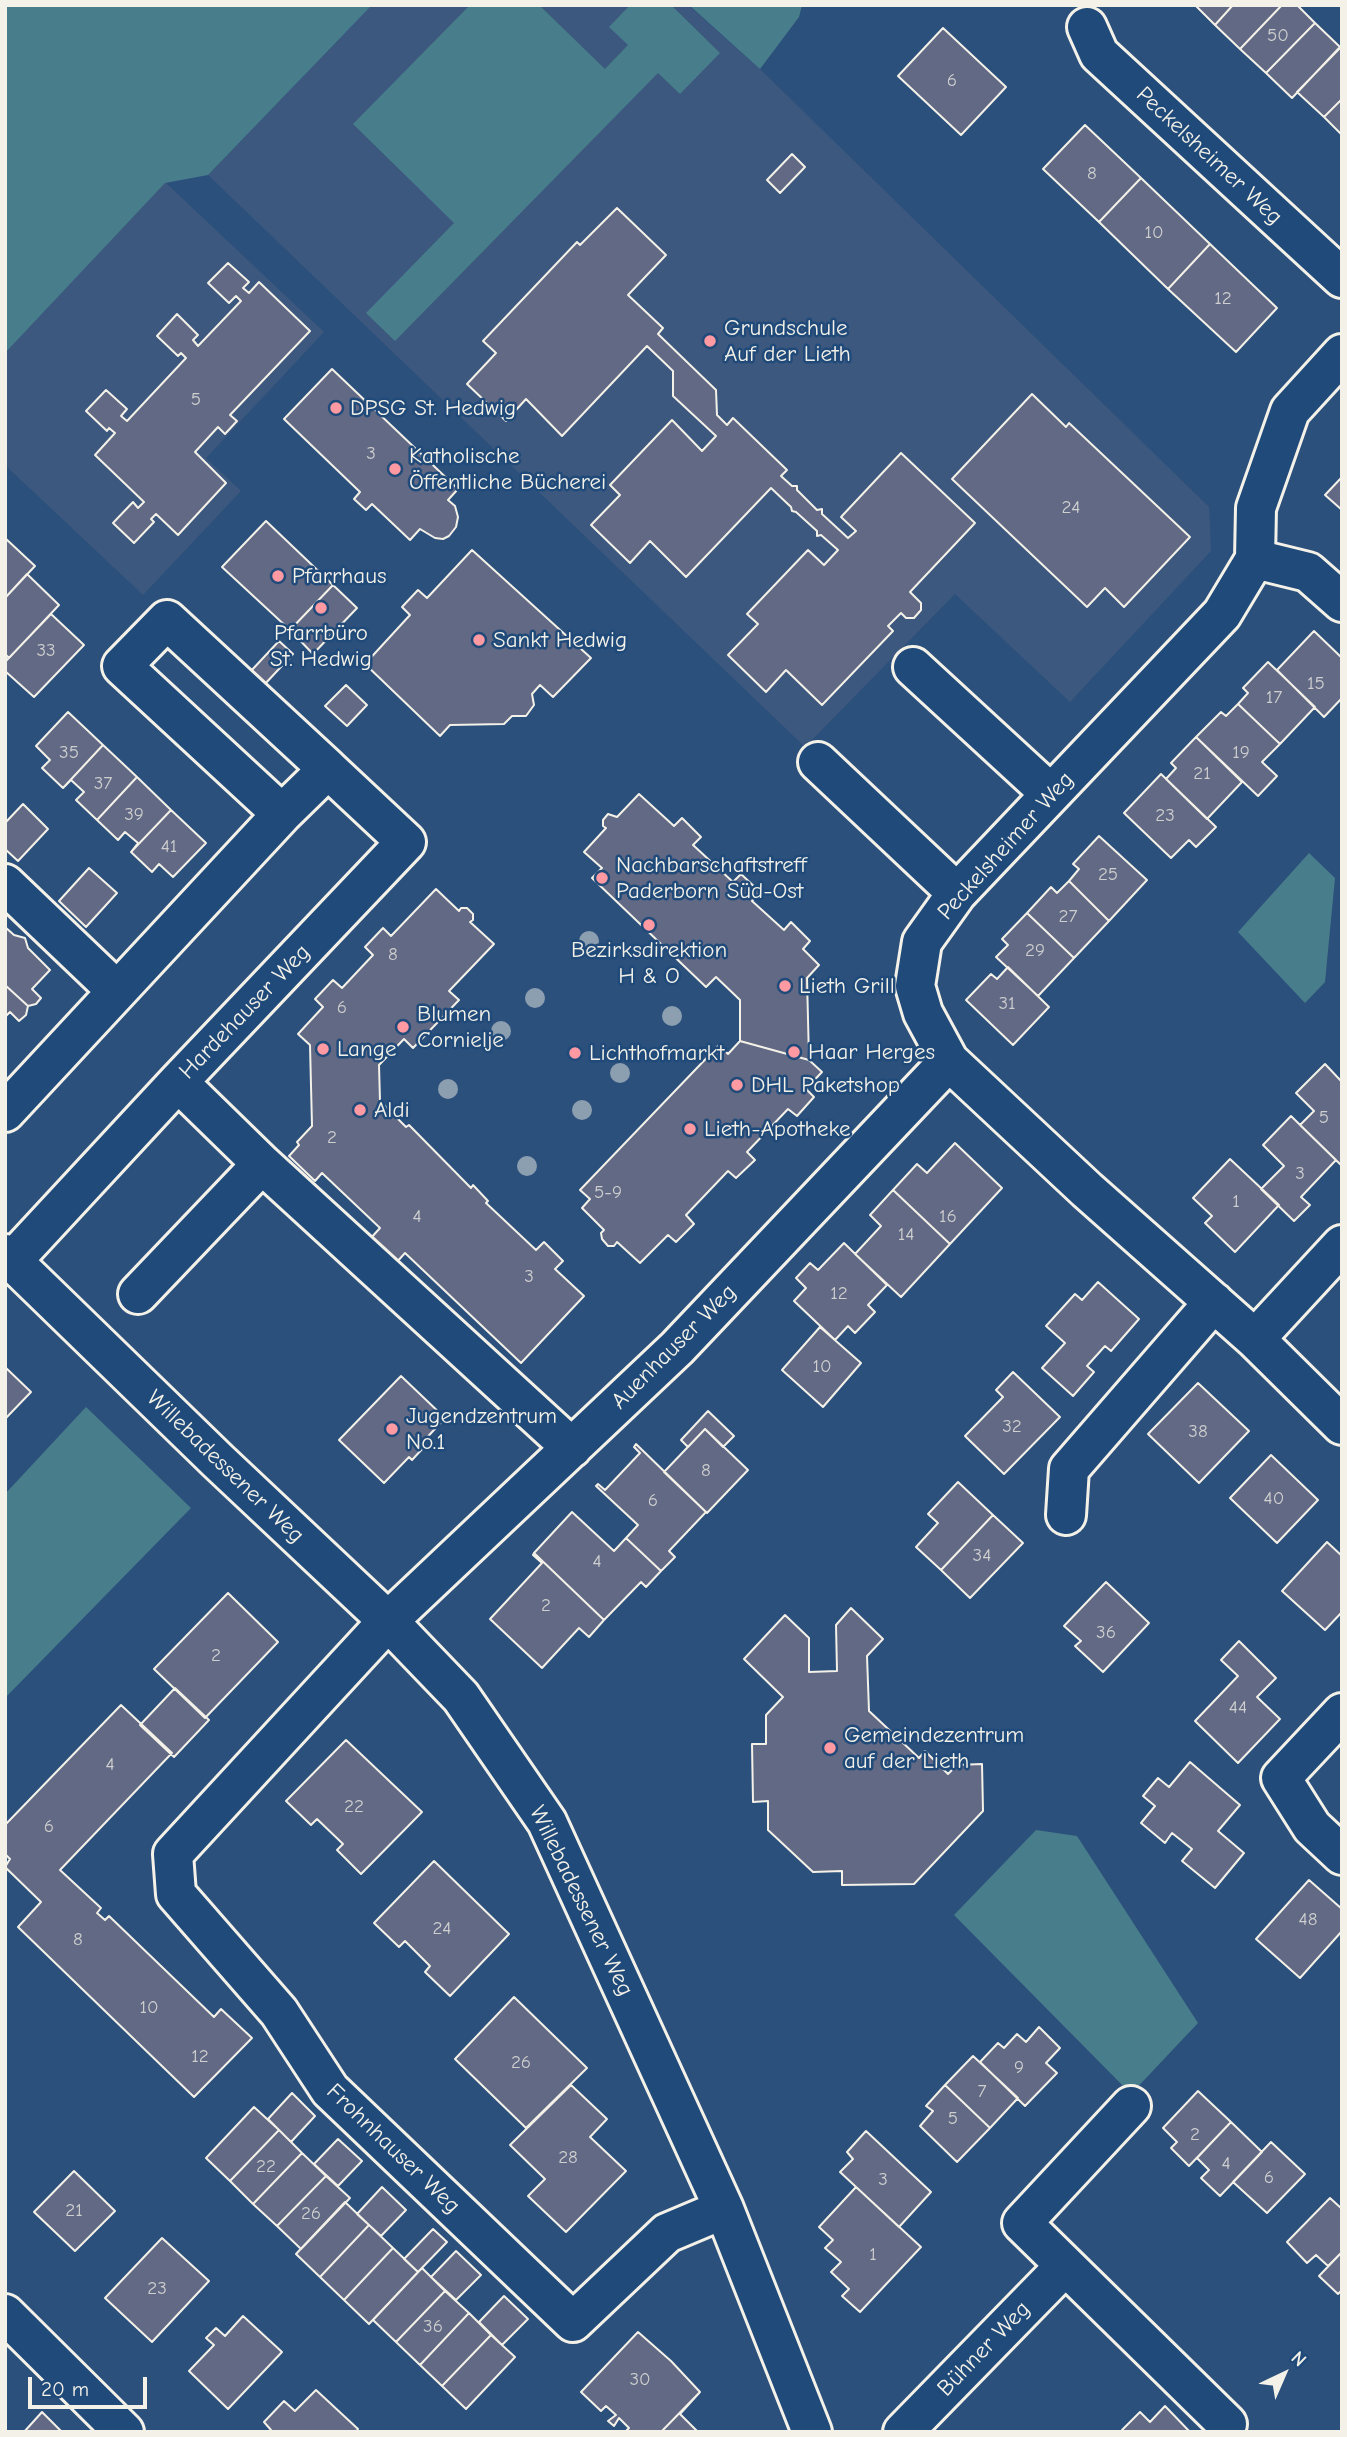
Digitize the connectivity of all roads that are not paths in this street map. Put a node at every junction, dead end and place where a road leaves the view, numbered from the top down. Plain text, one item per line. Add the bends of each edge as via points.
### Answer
1 (1087, 27) dead end
2 (1342, 278) edge
3 (1342, 354) edge
4 (1255, 559) junction
5 (1342, 602) edge
6 (913, 667) dead end
7 (818, 762) dead end
8 (328, 769) junction
9 (1051, 794) junction
10 (282, 814) junction
11 (5, 884) edge
12 (957, 892) junction
13 (117, 991) junction
14 (949, 1062) junction
15 (178, 1082) junction
16 (5, 1112) edge
17 (262, 1164) junction
18 (1342, 1245) edge
19 (9, 1257) edge
20 (138, 1294) dead end
21 (1214, 1302) junction
22 (1255, 1339) junction
23 (1342, 1425) edge
24 (572, 1448) junction
25 (1066, 1514) dead end
26 (388, 1621) junction
27 (1342, 1713) edge
28 (1342, 1855) edge
29 (1130, 2106) dead end
30 (724, 2209) junction
31 (1065, 2266) junction
32 (5, 2314) edge
33 (1227, 2424) dead end
34 (124, 2432) edge
35 (812, 2432) edge
36 (903, 2432) edge

1 - 2 street, Peckelsheimer Weg via 1099,54
3 - 4 street, Peckelsheimer Weg via 1290,411 1256,508
4 - 5 street via 1308,572
4 - 9 street, Peckelsheimer Weg via 1222,614
6 - 9 street
7 - 12 street
8 - 10 street
8 - 10 street, Hardehauser Weg via 167,620 122,666
8 - 15 street, Hardehauser Weg via 406,842
9 - 12 street, Peckelsheimer Weg
10 - 13 street
11 - 13 street
12 - 14 street, Peckelsheimer Weg via 922,942 915,986 923,1013
13 - 16 street
14 - 21 street, Peckelsheimer Weg
14 - 24 street, Auenhauser Weg via 677,1348
15 - 17 street
15 - 19 street, Hardehauser Weg
17 - 20 street
17 - 24 street
18 - 22 street
19 - 26 street, Willebadessener Weg
21 - 22 street, Peckelsheimer Weg
21 - 25 street via 1069,1469
22 - 23 street, Peckelsheimer Weg
24 - 26 street, Auenhauser Weg
26 - 30 street, Willebadessener Weg via 461,1697 547,1822
26 - 30 street, Frohnhauser Weg via 173,1854 176,1894 279,2011 330,2090 573,2322 667,2233
27 - 28 street via 1281,1778 1312,1826
29 - 31 street via 1022,2222
30 - 35 street, Willebadessener Weg
31 - 33 street
31 - 36 street, Bühner Weg
32 - 34 street

